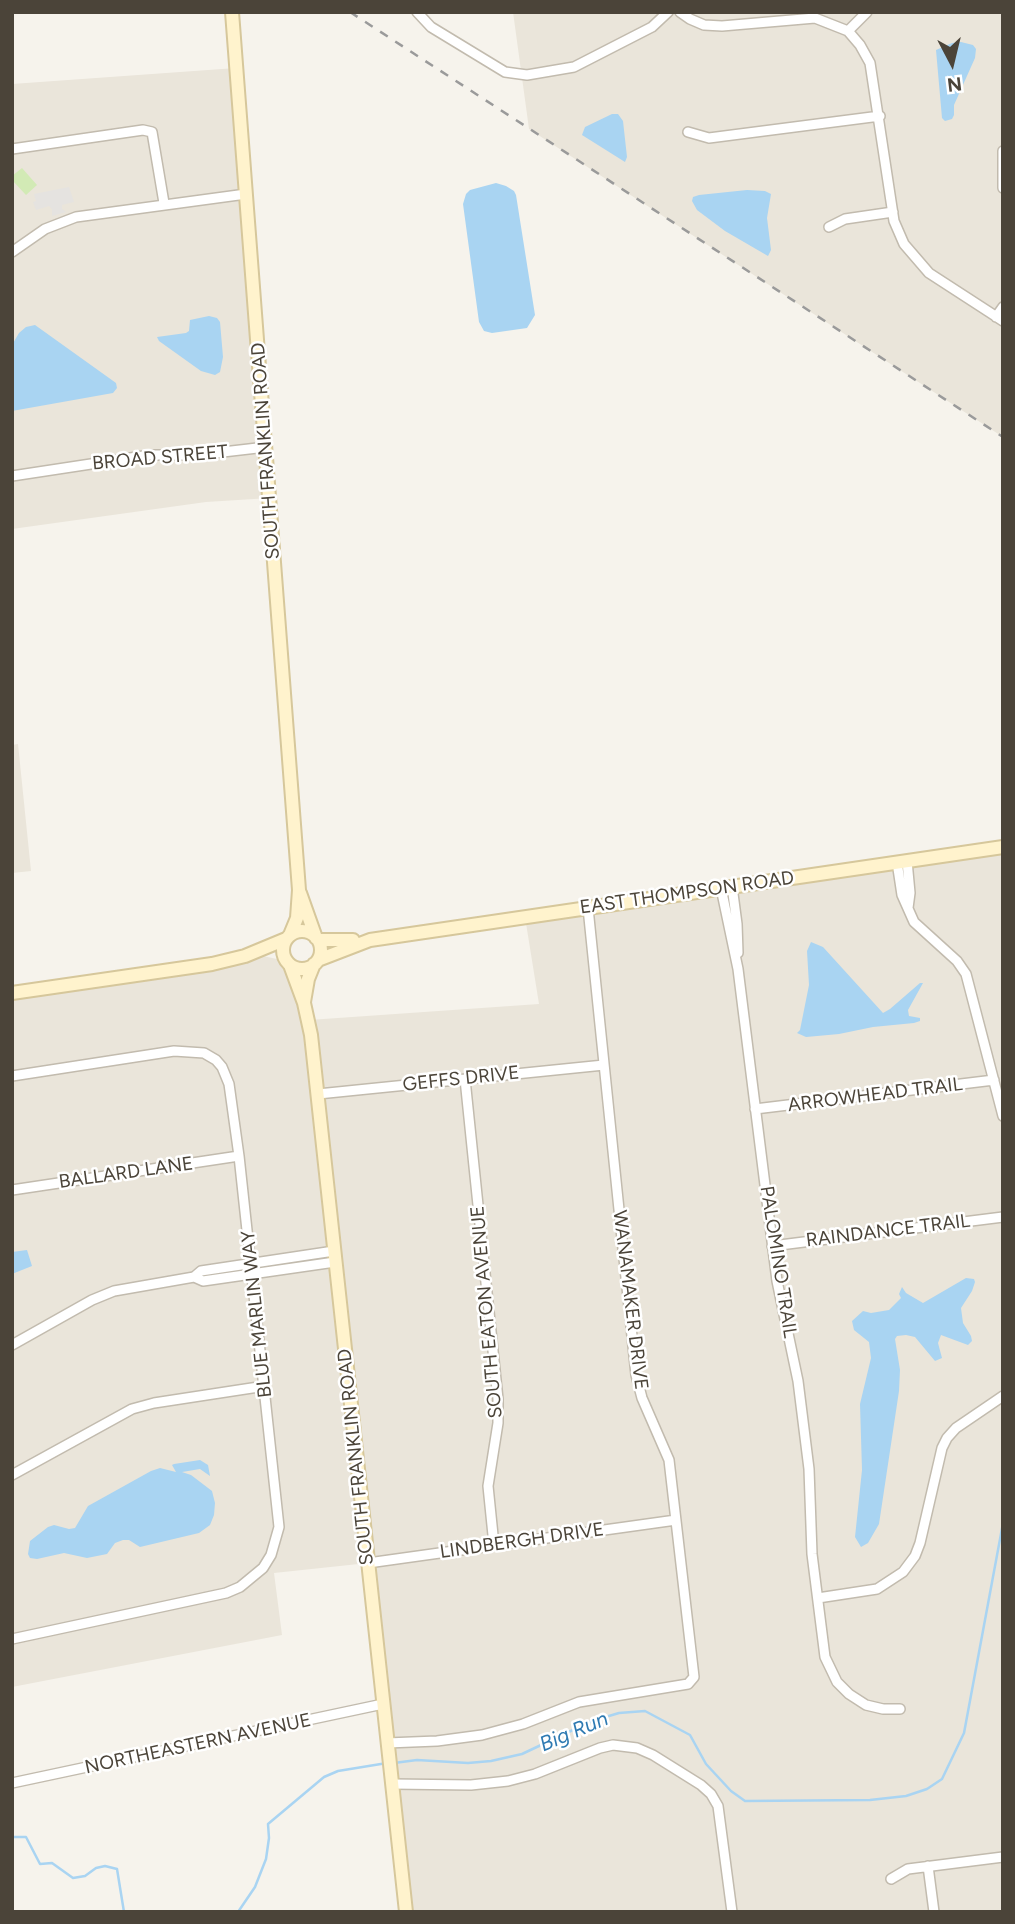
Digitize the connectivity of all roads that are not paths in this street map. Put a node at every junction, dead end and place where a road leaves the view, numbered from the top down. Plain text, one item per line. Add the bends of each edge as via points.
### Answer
1 (232, 12) edge
2 (417, 12) edge
3 (668, 12) edge
4 (680, 12) edge
5 (867, 12) edge
6 (764, 17) edge
7 (848, 31) junction
8 (880, 116) junction
9 (688, 132) dead end
10 (12, 149) edge
11 (1003, 151) edge
12 (1003, 188) edge
13 (246, 194) junction
14 (164, 203) junction
15 (893, 212) junction
16 (830, 227) dead end
17 (12, 252) edge
18 (1003, 307) edge
19 (1000, 319) edge
20 (266, 447) junction
21 (12, 476) edge
22 (1003, 847) edge
23 (902, 862) junction
24 (727, 887) junction
25 (299, 890) junction
26 (588, 908) junction
27 (288, 937) junction
28 (317, 939) junction
29 (370, 940) junction
30 (245, 956) junction
31 (316, 962) junction
32 (288, 963) junction
33 (12, 993) edge
34 (304, 1003) junction
35 (604, 1065) junction
36 (12, 1076) edge
37 (465, 1079) junction
38 (994, 1080) junction
39 (318, 1094) junction
40 (755, 1109) junction
41 (1003, 1116) edge
42 (239, 1156) junction
43 (12, 1190) edge
44 (1003, 1217) edge
45 (772, 1245) junction
46 (334, 1256) junction
47 (252, 1269) junction
48 (12, 1345) edge
49 (265, 1386) junction
50 (1003, 1396) edge
51 (12, 1475) edge
52 (676, 1520) junction
53 (495, 1545) junction
54 (368, 1563) junction
55 (818, 1598) junction
56 (12, 1640) edge
57 (383, 1704) junction
58 (900, 1709) dead end
59 (388, 1749) junction
60 (12, 1783) edge
61 (392, 1784) junction
62 (1003, 1857) edge
63 (928, 1866) junction
64 (891, 1879) dead end
65 (406, 1912) edge
66 (732, 1912) edge
67 (934, 1912) edge

1 - 13 main road, SOUTH FRANKLIN ROAD
2 - 3 street via 430,27 505,72 527,75 574,67 652,27
4 - 6 street via 704,25
5 - 7 street
6 - 7 street via 815,18
7 - 8 street via 870,62
8 - 9 street via 709,138
8 - 15 street
10 - 14 street via 152,132
11 - 12 street
13 - 14 street
13 - 20 main road, SOUTH FRANKLIN ROAD
14 - 17 street via 76,217 45,229
15 - 16 street via 845,219
15 - 19 street via 904,244 929,273
18 - 19 street
20 - 21 street, BROAD STREET via 150,455
20 - 25 main road, SOUTH FRANKLIN ROAD
22 - 23 main road, EAST THOMPSON ROAD
23 - 24 main road, EAST THOMPSON ROAD
23 - 38 street via 914,922 966,974
24 - 26 main road, EAST THOMPSON ROAD
24 - 40 street, PALOMINO TRAIL via 737,924
25 - 27 main road, SOUTH FRANKLIN ROAD via 297,918
25 - 28 main road, SOUTH FRANKLIN ROAD
26 - 29 main road, EAST THOMPSON ROAD
26 - 35 street, WANAMAKER DRIVE
27 - 28 main road via 304,931
27 - 30 main road
27 - 32 main road via 282,950
28 - 29 main road, EAST THOMPSON ROAD
28 - 31 main road via 321,952
29 - 31 main road, EAST THOMPSON ROAD
30 - 32 main road via 269,956
30 - 33 main road
31 - 32 main road via 301,969
31 - 34 main road, SOUTH FRANKLIN ROAD
32 - 34 main road, SOUTH FRANKLIN ROAD
34 - 39 main road, SOUTH FRANKLIN ROAD
35 - 37 street, GEFFS DRIVE
35 - 52 street, WANAMAKER DRIVE via 636,1375 669,1460
36 - 42 street, BLUE MARLIN WAY via 174,1051 204,1053 216,1060 229,1084
37 - 39 street, GEFFS DRIVE
37 - 53 street, SOUTH EATON AVENUE via 498,1399 488,1486
38 - 40 street, ARROWHEAD TRAIL
38 - 41 street
39 - 46 main road, SOUTH FRANKLIN ROAD
40 - 45 street, PALOMINO TRAIL
42 - 43 street, BALLARD LANE
42 - 47 street, BLUE MARLIN WAY
44 - 45 street, RAINDANCE TRAIL
45 - 55 street, PALOMINO TRAIL via 798,1381
46 - 47 street
46 - 54 main road, SOUTH FRANKLIN ROAD
47 - 48 street via 201,1271 194,1277 114,1291
47 - 49 street, BLUE MARLIN WAY
49 - 51 street via 132,1409
49 - 56 street, BLUE MARLIN WAY via 279,1527 263,1568 226,1593
50 - 55 street via 947,1438 920,1543 903,1572 877,1589
52 - 53 street, LINDBERGH DRIVE
52 - 59 street, WANAMAKER DRIVE via 694,1677 688,1684 579,1702 482,1735
53 - 54 street, LINDBERGH DRIVE
54 - 57 main road, SOUTH FRANKLIN ROAD
55 - 58 street, PALOMINO TRAIL via 825,1657 837,1682 866,1705
57 - 59 main road, SOUTH FRANKLIN ROAD
57 - 60 street, NORTHEASTERN AVENUE
59 - 61 main road, SOUTH FRANKLIN ROAD
61 - 65 main road, SOUTH FRANKLIN ROAD
61 - 66 street via 508,1781 600,1748 637,1748 711,1794 718,1807
62 - 63 street
63 - 64 street via 908,1869
63 - 67 street

